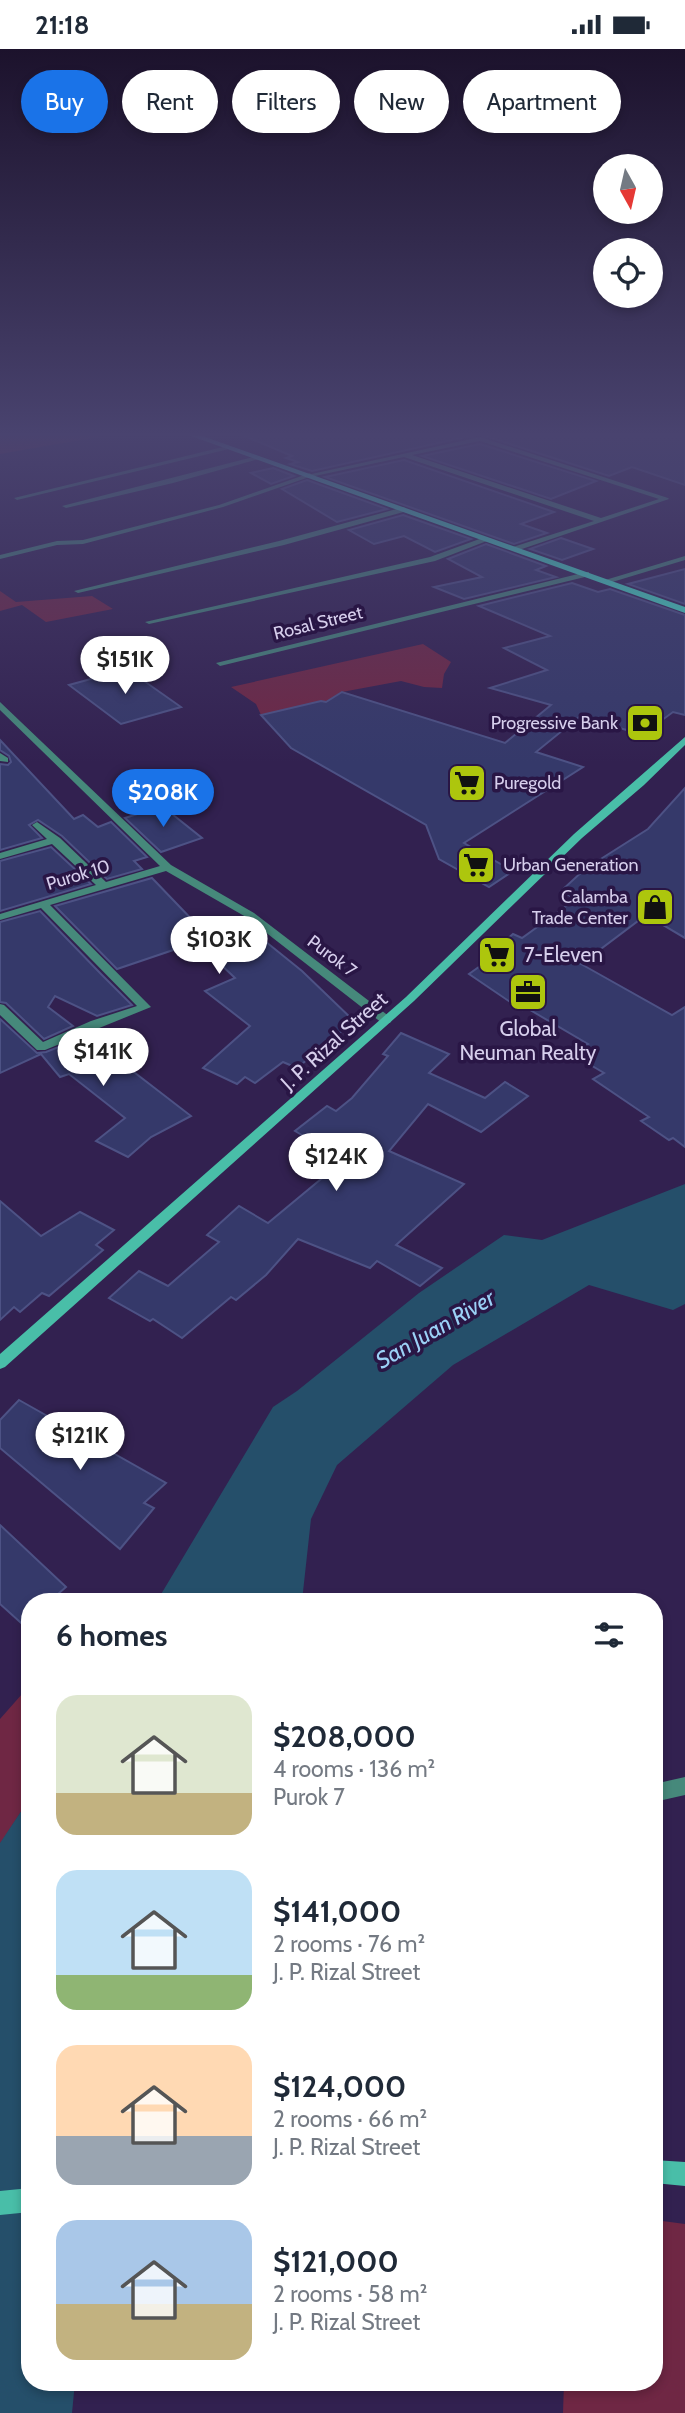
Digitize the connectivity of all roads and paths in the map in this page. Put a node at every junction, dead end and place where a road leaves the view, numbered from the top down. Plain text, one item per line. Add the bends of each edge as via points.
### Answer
1 (75, 542) edge
2 (283, 542) edge
3 (479, 542) edge
4 (497, 542) edge
5 (537, 542) edge
6 (516, 549) junction
7 (0, 557) edge
8 (685, 558) edge
9 (586, 574) junction
10 (606, 581) junction
11 (78, 591) dead end
12 (685, 610) edge
13 (149, 622) dead end
14 (220, 663) dead end
15 (0, 705) edge
16 (685, 740) edge
17 (37, 825) dead end
18 (56, 840) junction
19 (0, 856) edge
20 (167, 867) junction
21 (103, 885) junction
22 (43, 904) junction
23 (0, 917) edge
24 (0, 1008) edge
25 (386, 1020) junction
26 (0, 1363) edge
27 (685, 1786) edge
28 (663, 1791) edge
29 (663, 2172) edge
30 (685, 2174) edge
31 (21, 2201) edge
32 (0, 2203) edge

1 - 7 street
2 - 11 street
3 - 13 street via 432,559
4 - 6 main road
5 - 6 street
6 - 9 main road
8 - 10 street
9 - 10 main road
9 - 14 street, Rosal Street
10 - 12 main road
15 - 20 street, Purok 7
16 - 25 main road, J. P. Rizal Street
17 - 18 street
18 - 19 street
18 - 21 street
20 - 21 street, Purok 10
20 - 25 street, Purok 7 via 250,915
21 - 22 street, Purok 10
22 - 23 street, Purok 10
22 - 24 street via 145,1007 41,1047
25 - 26 main road, J. P. Rizal Street
27 - 28 street
29 - 30 main road
31 - 32 main road

